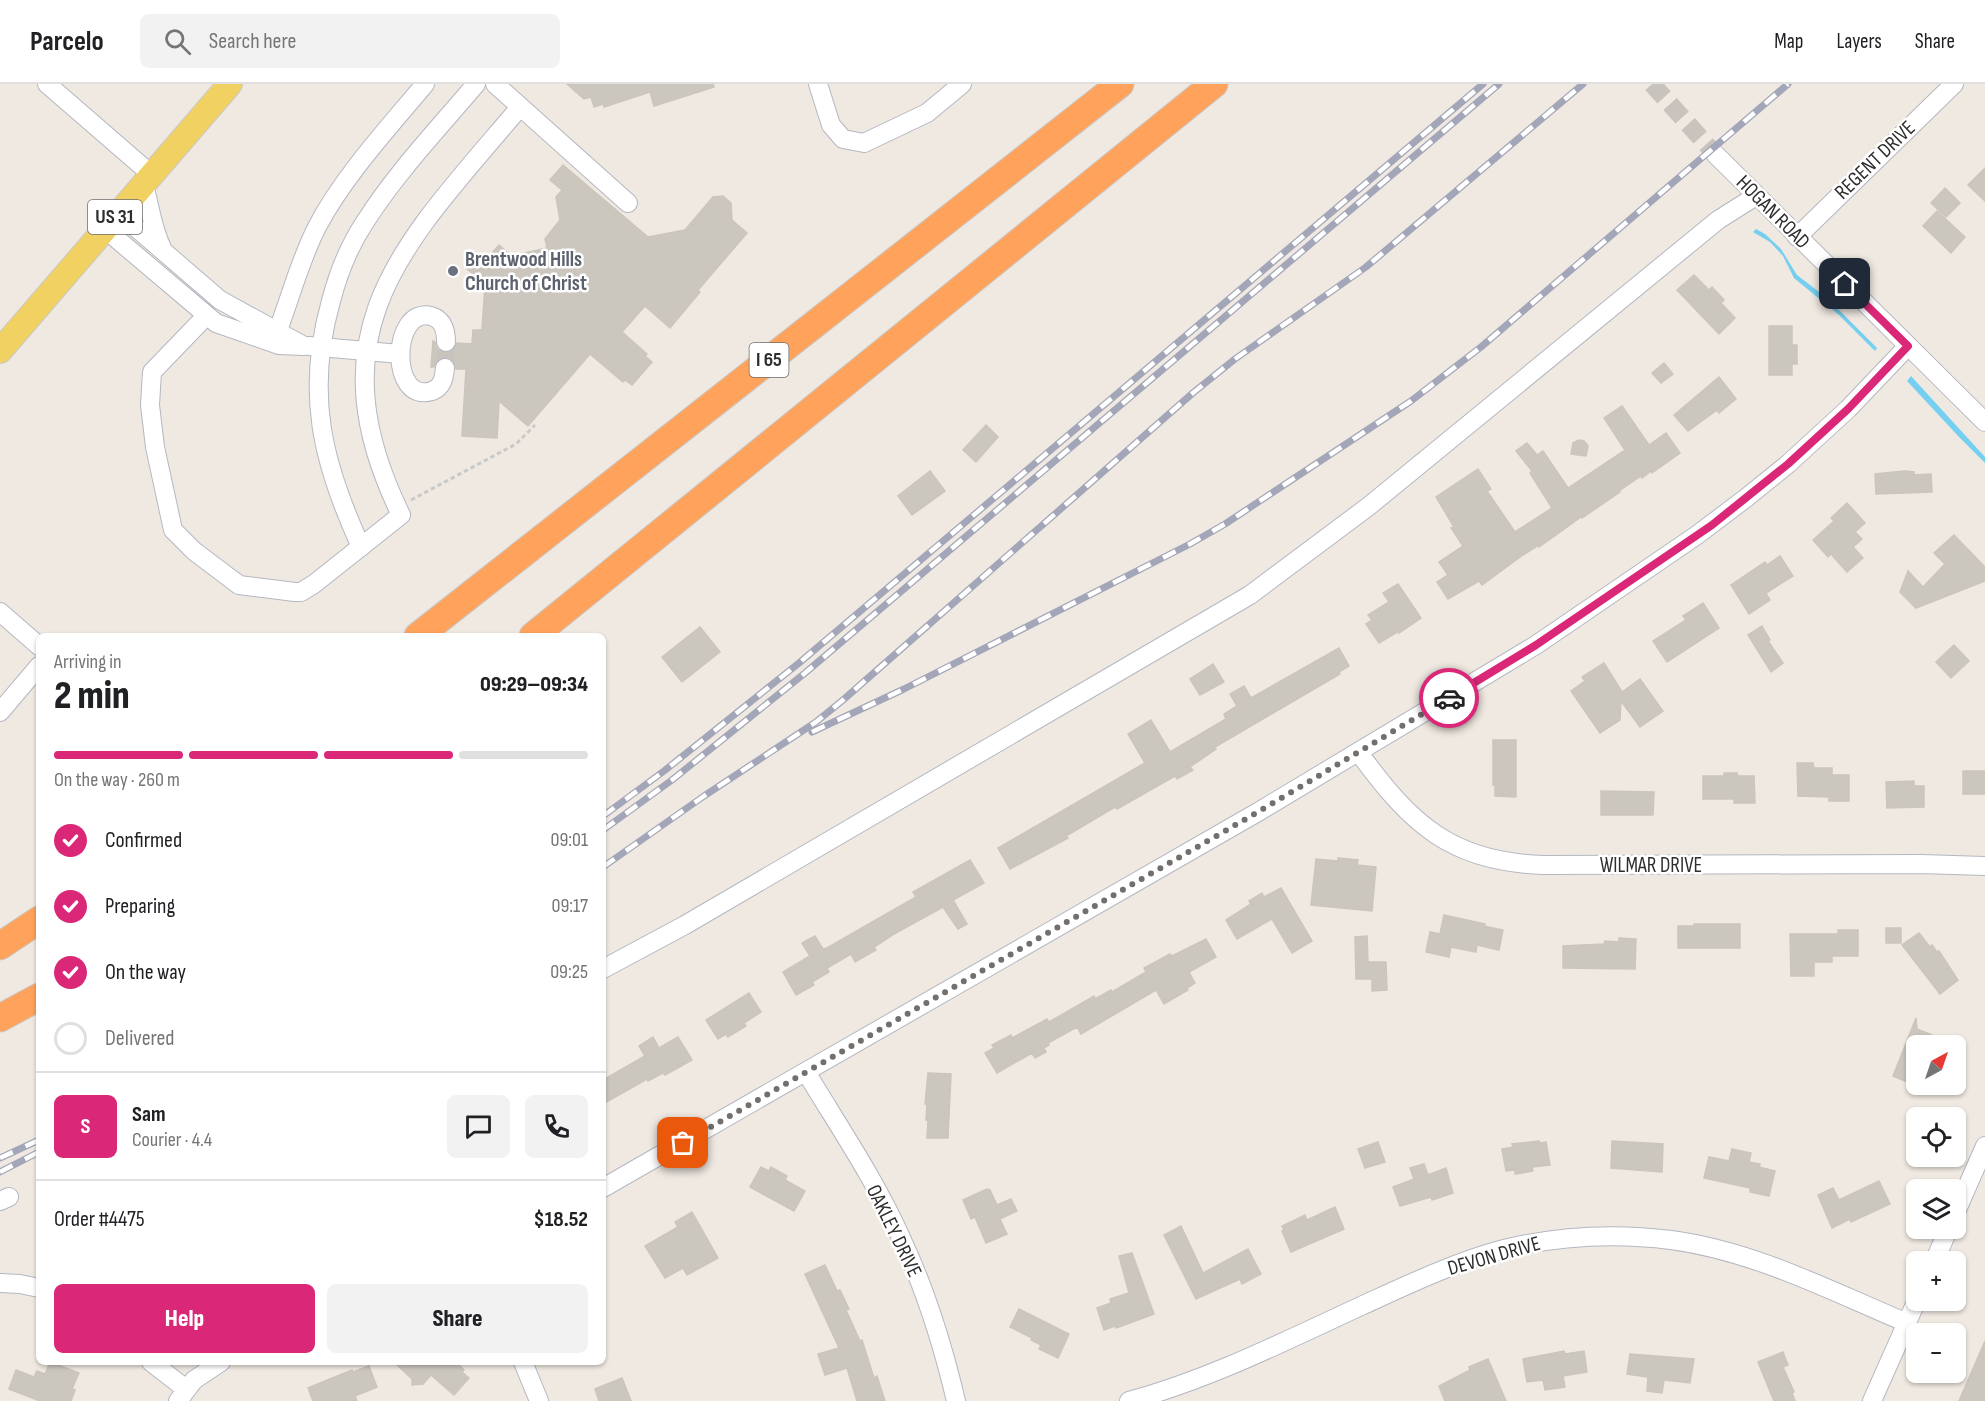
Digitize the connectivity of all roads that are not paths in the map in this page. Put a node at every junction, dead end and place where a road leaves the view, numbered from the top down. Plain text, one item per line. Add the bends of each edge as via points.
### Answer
1 (47, 84) edge
2 (230, 84) edge
3 (425, 84) edge
4 (476, 84) edge
5 (495, 84) edge
6 (818, 84) edge
7 (962, 84) edge
8 (1120, 84) edge
9 (1214, 84) edge
10 (1954, 84) edge
11 (520, 106) junction
12 (1715, 154) tunnel mouth
13 (148, 180) junction
14 (1756, 196) junction
15 (628, 202) dead end
16 (112, 221) junction
17 (1797, 237) junction
18 (164, 252) junction
19 (206, 316) junction
20 (278, 330) junction
21 (446, 342) tunnel mouth
22 (312, 346) junction
23 (1908, 346) junction
24 (0, 351) edge
25 (366, 351) junction
26 (400, 354) junction
27 (445, 368) tunnel mouth
28 (1985, 422) edge
29 (361, 547) junction
30 (0, 612) edge
31 (422, 633) edge
32 (537, 633) edge
33 (36, 643) edge
34 (36, 670) edge
35 (0, 712) edge
36 (1359, 753) junction
37 (1985, 866) edge
38 (36, 922) edge
39 (0, 946) edge
40 (606, 967) edge
41 (36, 1000) edge
42 (0, 1018) edge
43 (806, 1072) junction
44 (1985, 1146) edge
45 (606, 1186) edge
46 (1966, 1189) edge
47 (0, 1283) edge
48 (36, 1287) edge
49 (1912, 1311) edge
50 (1907, 1323) joint
51 (1906, 1325) edge
52 (155, 1365) edge
53 (216, 1365) edge
54 (524, 1365) edge
55 (182, 1395) edge
56 (539, 1401) edge
57 (956, 1401) edge
58 (1129, 1401) edge
59 (1872, 1401) edge

1 - 13 street
2 - 13 main road, US 31
3 - 20 street via 328,207 303,258
4 - 22 street via 363,224 337,277
5 - 11 street
6 - 7 street via 831,125 843,139 864,143 927,113
8 - 31 highway, I 65
9 - 32 highway
10 - 17 street, REGENT DRIVE
11 - 15 street
11 - 25 street via 399,258 377,306
12 - 14 street, HOGAN ROAD
13 - 16 main road, US 31
13 - 18 street via 154,231
14 - 17 street, HOGAN ROAD
14 - 40 street via 1718,220 1369,506 1251,595
16 - 18 street
16 - 19 street
16 - 24 main road, US 31
17 - 23 street, HOGAN ROAD
18 - 20 street via 220,300
19 - 22 street via 279,345
19 - 29 street via 152,372 150,405 155,447 173,530 239,585 295,592 314,584
20 - 22 street
21 - 26 street via 442,323 432,316 420,317 407,328
22 - 25 street
22 - 29 street via 326,456
23 - 28 street, HOGAN ROAD
23 - 36 street via 1788,464 1704,530 1536,645
25 - 26 street
25 - 29 street via 367,418 372,443 384,481 401,515
26 - 27 street via 402,373 415,389 430,392 437,388
30 - 33 street
34 - 35 street
36 - 37 street, WILMAR DRIVE via 1396,800 1426,829 1456,847 1516,864
36 - 43 street
38 - 39 highway
41 - 42 highway
43 - 45 street
43 - 57 street, OAKLEY DRIVE via 902,1239 934,1322
44 - 46 street
47 - 48 street
49 - 50 street
50 - 58 street, DEVON DRIVE via 1794,1276 1710,1248 1654,1238 1538,1242 1454,1266 1224,1369
51 - 59 street
52 - 55 street
53 - 55 street via 201,1374
54 - 56 street

